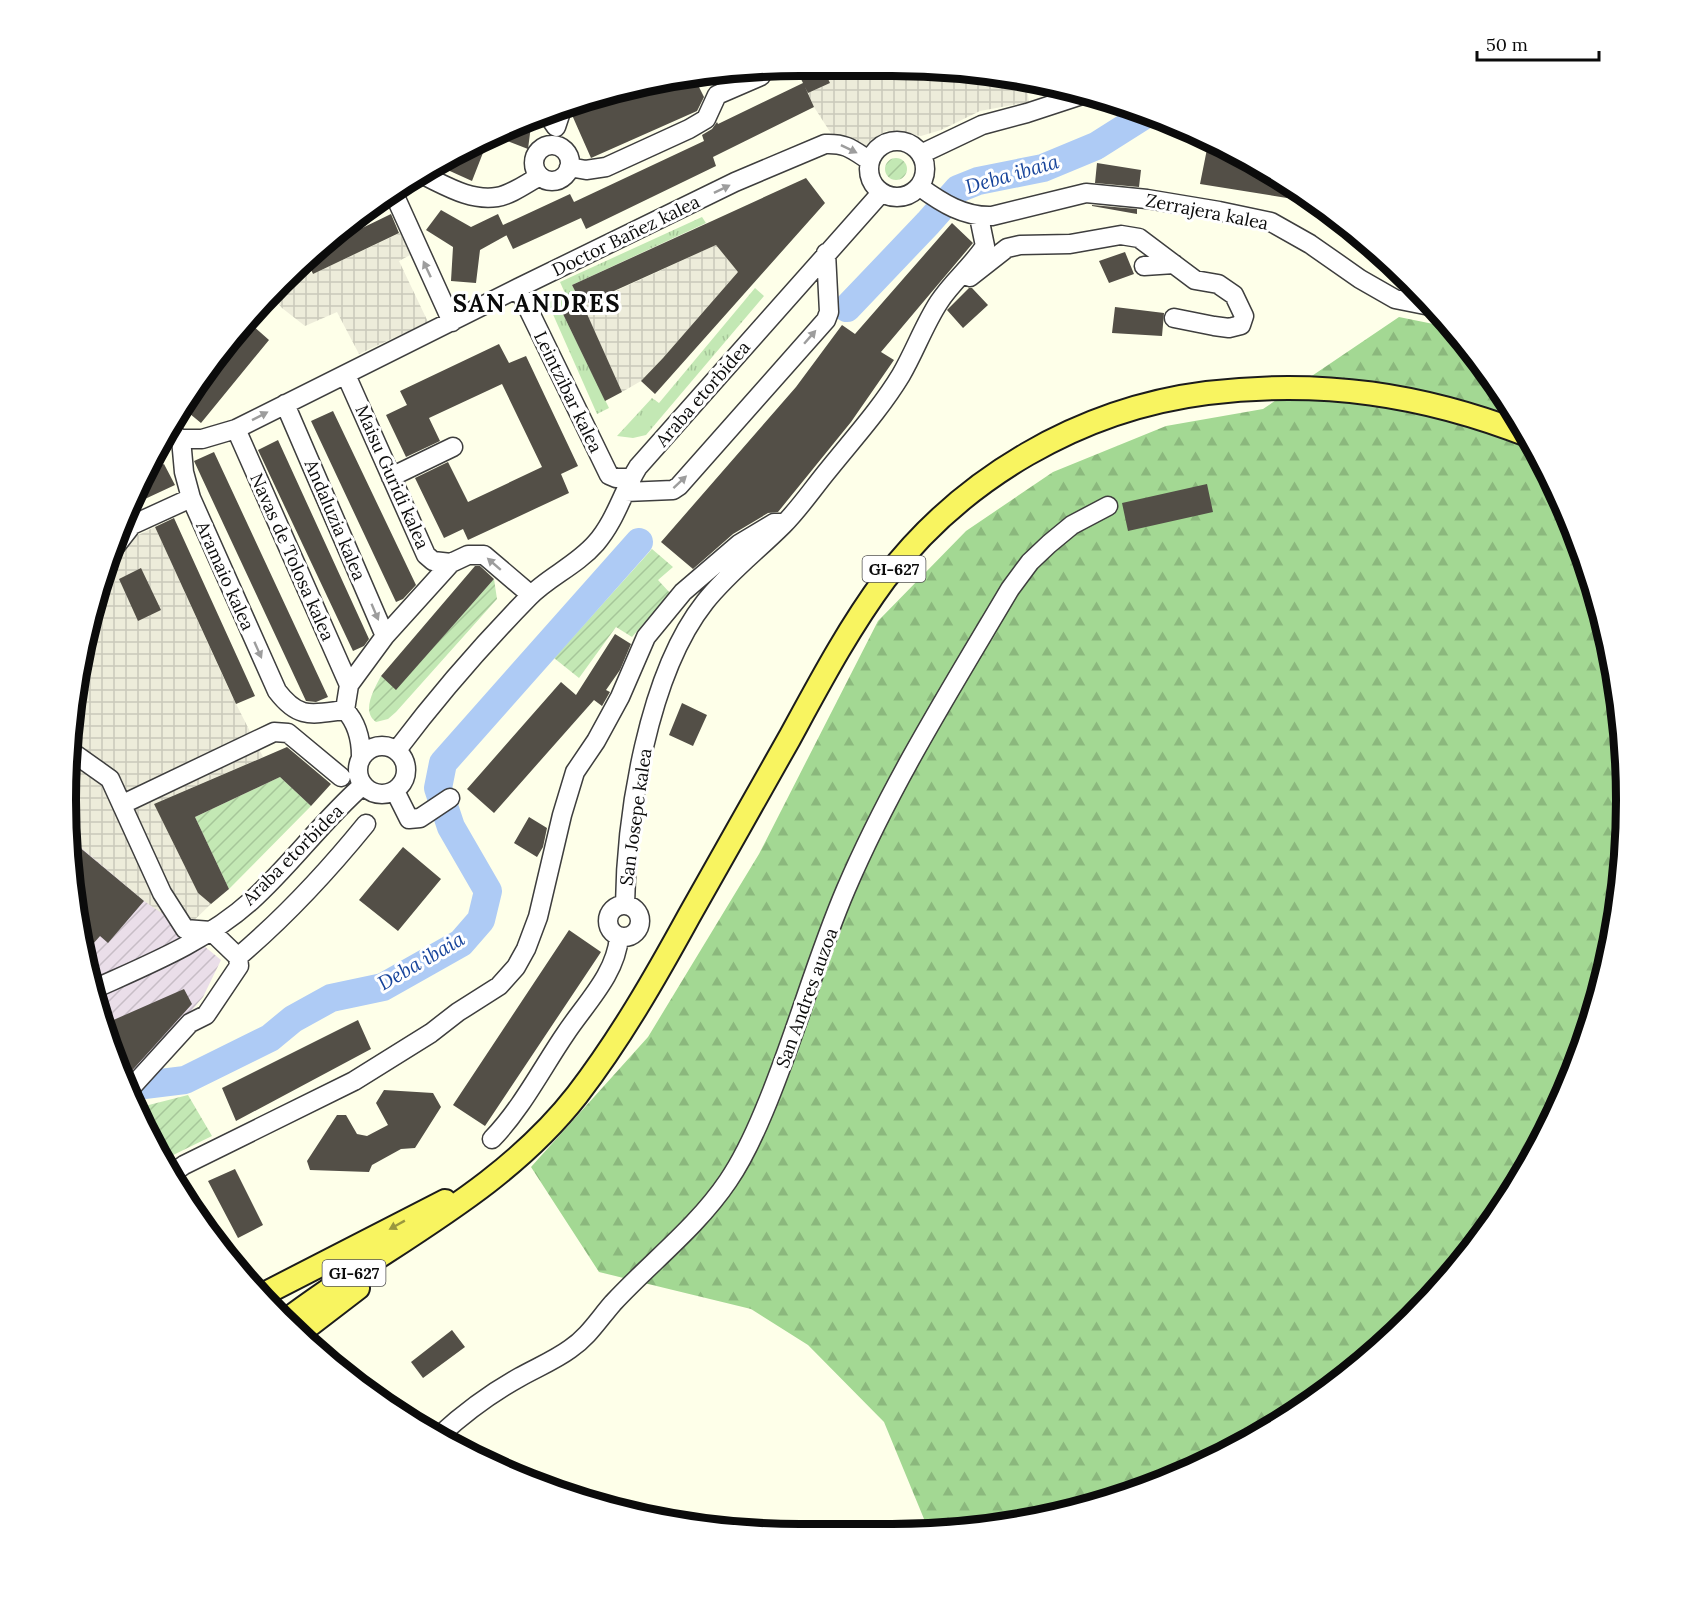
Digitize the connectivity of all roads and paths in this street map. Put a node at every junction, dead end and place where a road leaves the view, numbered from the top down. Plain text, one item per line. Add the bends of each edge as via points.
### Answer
1 (757, 78) edge
2 (1071, 99) edge
3 (551, 121) edge
4 (557, 146) junction
5 (921, 154) junction
6 (870, 161) junction
7 (569, 167) junction
8 (540, 176) junction
9 (430, 178) edge
10 (923, 190) junction
11 (881, 193) junction
12 (397, 200) edge
13 (970, 215) junction
14 (826, 253) junction
15 (1174, 264) junction
16 (1144, 266) dead end
17 (518, 288) junction
18 (939, 302) junction
19 (1418, 304) edge
20 (1174, 318) dead end
21 (452, 322) junction
22 (346, 375) junction
23 (285, 404) junction
24 (236, 429) junction
25 (1514, 430) edge
26 (175, 434) edge
27 (174, 436) edge
28 (453, 447) dead end
29 (391, 477) junction
30 (628, 485) junction
31 (191, 498) junction
32 (1107, 506) dead end
33 (785, 523) junction
34 (131, 527) edge
35 (451, 563) junction
36 (531, 595) junction
37 (385, 636) junction
38 (349, 685) junction
39 (345, 710) junction
40 (397, 750) junction
41 (78, 756) edge
42 (361, 756) junction
43 (341, 777) dead end
44 (363, 785) junction
45 (395, 791) junction
46 (450, 798) dead end
47 (123, 804) junction
48 (366, 824) dead end
49 (211, 931) junction
50 (238, 957) junction
51 (100, 983) edge
52 (135, 1084) edge
53 (492, 1139) dead end
54 (521, 1156) junction
55 (178, 1169) edge
56 (426, 1227) junction
57 (269, 1291) edge
58 (292, 1315) edge
59 (306, 1328) edge
60 (445, 1432) edge

1 - 7 street via 717,95 706,119 689,129 606,167
2 - 5 street via 982,125
3 - 4 street
4 - 7 street via 568,156
4 - 8 street via 545,146 536,154 534,165
5 - 6 street via 910,144 895,141 882,146
5 - 10 street via 926,170
6 - 11 street via 870,177
17 -> 6 street, Doctor Bañez kalea via 735,182 825,144 851,147
7 - 8 street via 557,180
8 - 9 street via 498,197 459,193
10 - 11 street via 901,198
10 - 13 street
11 - 14 street, Araba etorbidea
21 -> 12 street
13 - 18 street via 985,246
13 - 19 street, Zerrajera kalea via 992,216 1086,193 1219,211 1271,222 1395,299
14 - 30 street, Araba etorbidea via 638,466
30 -> 14 street via 673,490 679,486 826,320
15 - 16 street
15 - 18 street via 1139,238 1121,235 1070,244 1020,245 1007,248
15 - 20 street via 1196,280 1218,284 1234,295 1244,316 1241,325 1229,328
17 - 21 street, Doctor Bañez kalea
17 - 30 street, Leintzibar kalea via 609,475
18 - 33 street, San Josepe kalea via 900,376
21 - 22 street, Doctor Bañez kalea
22 - 23 street, Doctor Bañez kalea
22 - 29 street, Maisu Guridi kalea
24 -> 23 street, Doctor Bañez kalea
23 -> 37 street, Andaluzia kalea
24 - 26 street, Doctor Bañez kalea via 202,438
24 - 38 street, Navas de Tolosa kalea
25 - 54 main road, GI-627 via 1428,403 1365,392 1302,387 1237,390 1192,395 1118,413 1046,444 987,480 919,540 866,607 645,995 576,1096
27 - 31 street, Aramaio kalea
28 - 29 street
29 - 35 street, Maisu Guridi kalea via 426,555 433,561
30 - 36 street, Araba etorbidea via 597,542
31 - 34 street
31 -> 39 street, Aramaio kalea via 277,691 288,705 309,714
32 - 60 street, San Andres auzoa via 1072,525 1029,562 890,794 845,891 771,1096 729,1180 691,1226 581,1341 518,1378
33 - 53 street, San Josepe kalea via 742,561 705,602 672,660 658,694 642,756 629,838 625,905 638,914 640,924 630,936 619,937 614,961 600,985
33 - 55 street via 774,523 751,537 704,573 646,637 620,697 575,772 538,916 516,967 499,986 354,1081
36 -> 35 street via 484,555 468,555
35 - 37 street
36 - 40 street, Araba etorbidea
37 - 38 street
38 - 39 street
39 - 42 street via 358,730
40 - 42 street via 382,745
40 - 45 street via 407,771
41 - 47 street via 110,779
42 - 44 street via 357,771
43 - 47 street via 288,733 274,732
44 - 45 street via 382,795
44 - 49 street, Araba etorbidea via 250,902
45 - 46 street via 409,819 420,818
47 - 49 street via 162,893 185,929
48 - 50 street via 335,862
49 - 50 street
49 - 51 street, Araba etorbidea
50 - 52 street via 239,966 206,1015 190,1023
54 - 56 main road, GI-627
54 -> 57 main road via 455,1196
56 - 58 main road, GI-627
56 - 59 main road via 384,1270

